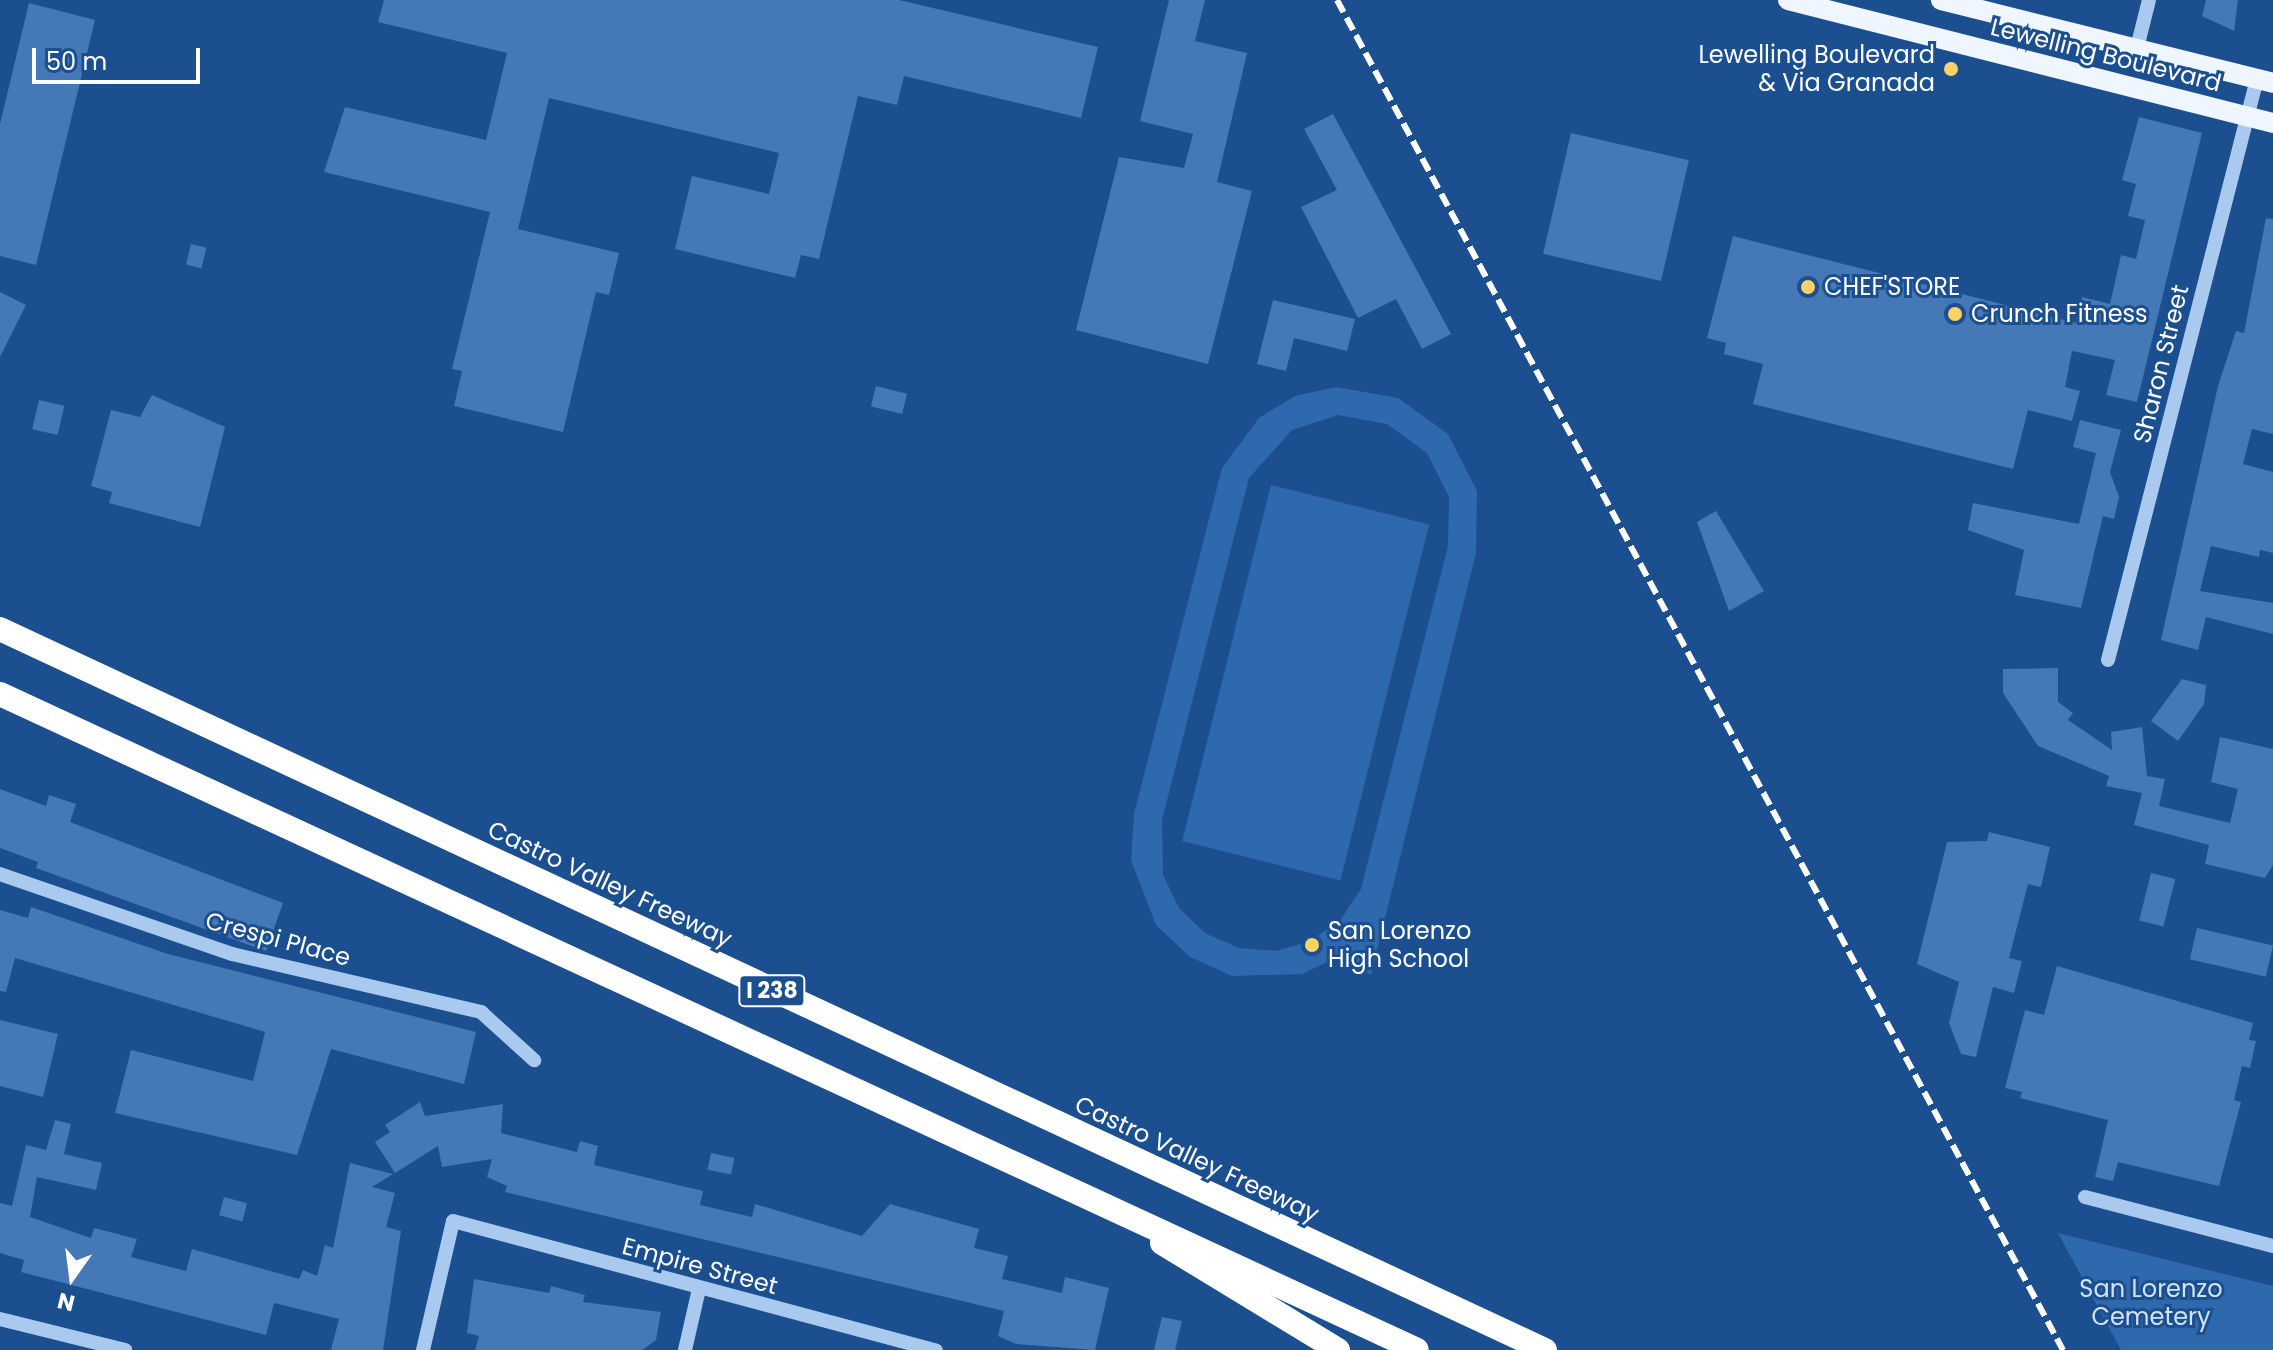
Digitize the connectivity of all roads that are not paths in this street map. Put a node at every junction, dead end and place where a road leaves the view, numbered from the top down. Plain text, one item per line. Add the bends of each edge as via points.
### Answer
1 (1788, 0) edge
2 (1941, 0) edge
3 (2149, 0) edge
4 (2137, 48) junction
5 (2265, 81) edge
6 (2247, 118) junction
7 (2273, 123) edge
8 (0, 629) edge
9 (2108, 660) dead end
10 (0, 694) edge
11 (0, 874) edge
12 (534, 1060) dead end
13 (2085, 1197) dead end
14 (1111, 1207) junction
15 (2273, 1246) edge
16 (699, 1289) junction
17 (0, 1319) edge
18 (125, 1350) edge
19 (423, 1350) edge
20 (685, 1350) edge
21 (936, 1350) edge
22 (1338, 1350) edge
23 (1417, 1350) edge
24 (1545, 1350) edge

1 - 6 main road, Lewelling Boulevard
2 - 4 main road, Lewelling Boulevard
3 - 4 street
4 - 5 main road, Lewelling Boulevard
5 - 6 street, Sharon Street
6 - 7 main road, Lewelling Boulevard
6 - 9 street, Sharon Street
8 - 24 highway, Castro Valley Freeway / I 238
10 - 14 highway, I 238
11 - 12 street, Crespi Place via 232,954 481,1012
13 - 15 street
14 - 22 highway via 1214,1280
14 - 23 highway, I 238
16 - 19 street, Empire Street via 453,1221
16 - 20 street
16 - 21 street, Empire Street
17 - 18 street

